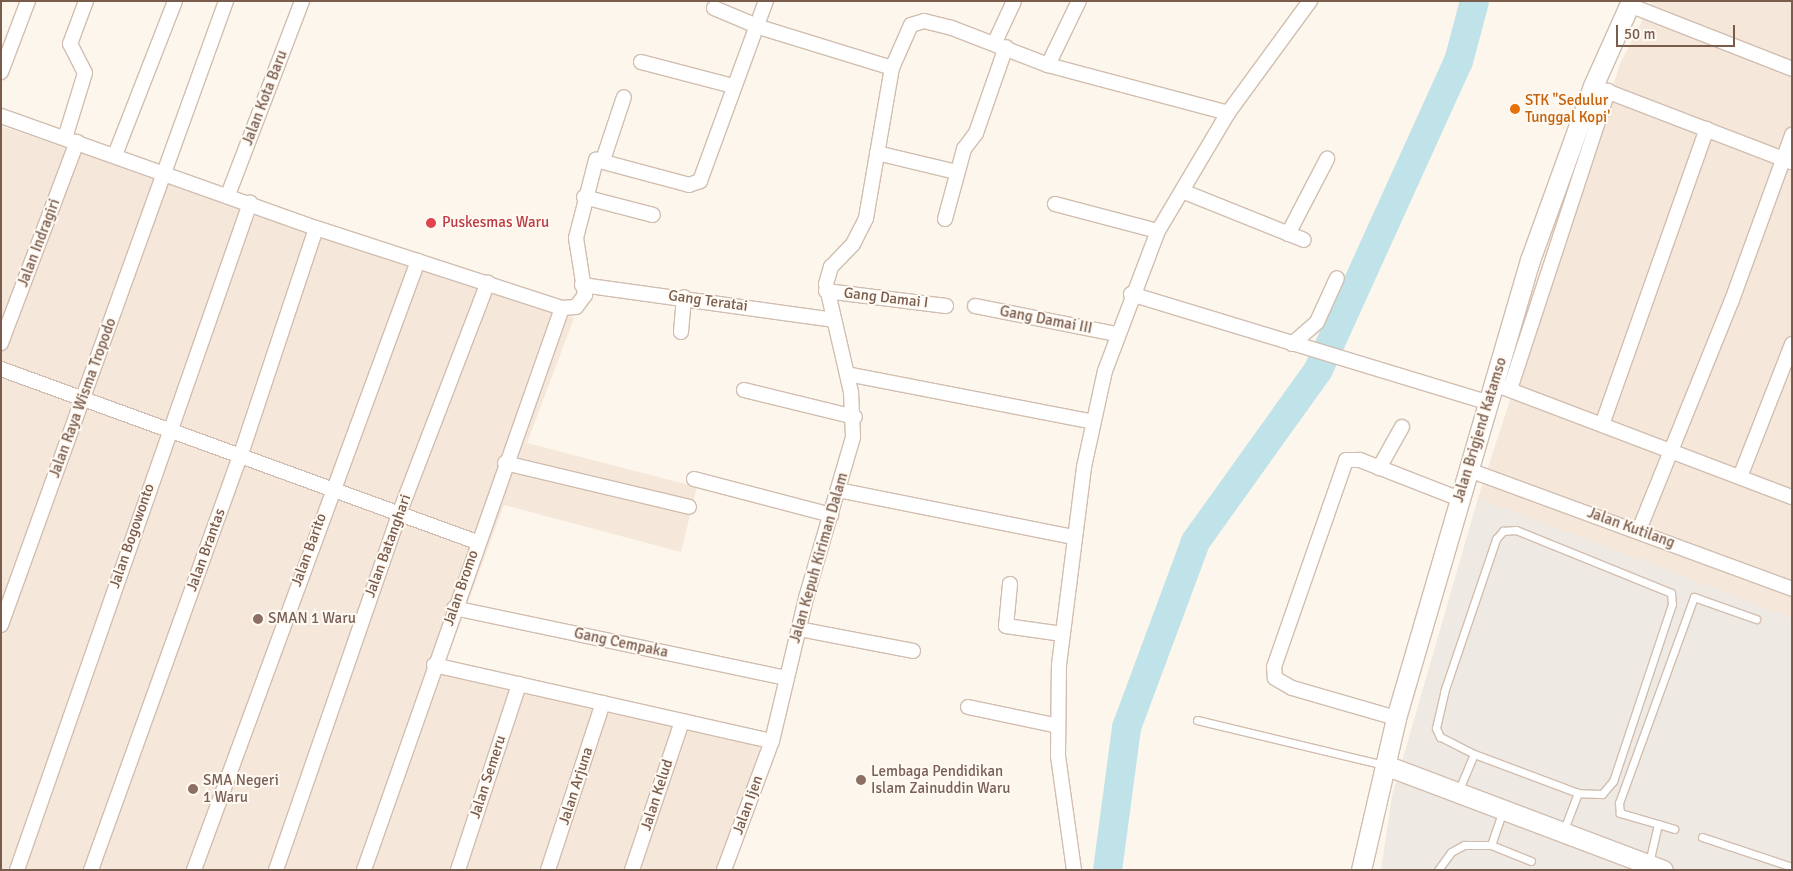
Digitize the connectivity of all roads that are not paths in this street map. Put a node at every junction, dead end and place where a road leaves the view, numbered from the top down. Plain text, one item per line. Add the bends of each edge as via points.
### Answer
1 (28, 1) edge
2 (86, 1) edge
3 (175, 1) edge
4 (226, 1) edge
5 (302, 1) edge
6 (766, 1) edge
7 (1014, 1) edge
8 (1079, 1) edge
9 (1310, 1) edge
10 (1630, 3) edge
11 (714, 8) dead end
12 (759, 27) junction
13 (1000, 44) junction
14 (641, 62) dead end
15 (1048, 65) junction
16 (892, 68) junction
17 (1792, 69) edge
18 (1, 72) edge
19 (733, 86) junction
20 (1601, 89) junction
21 (624, 97) dead end
22 (1228, 113) junction
23 (2, 119) edge
24 (1707, 129) junction
25 (1792, 135) edge
26 (71, 140) junction
27 (876, 153) junction
28 (114, 155) junction
29 (1327, 159) dead end
30 (603, 160) junction
31 (1788, 161) edge
32 (162, 171) junction
33 (956, 172) junction
34 (1182, 191) junction
35 (228, 195) junction
36 (584, 198) junction
37 (250, 202) junction
38 (1055, 204) dead end
39 (653, 215) dead end
40 (945, 218) dead end
41 (316, 228) junction
42 (1158, 231) junction
43 (1288, 234) junction
44 (1304, 240) dead end
45 (418, 261) junction
46 (1337, 278) dead end
47 (488, 282) junction
48 (582, 285) junction
49 (826, 291) junction
50 (1131, 294) junction
51 (684, 296) junction
52 (946, 306) dead end
53 (975, 306) dead end
54 (562, 308) junction
55 (833, 320) junction
56 (1512, 324) junction
57 (1530, 330) junction
58 (681, 332) dead end
59 (1116, 334) junction
60 (1, 343) edge
61 (1792, 344) edge
62 (1295, 345) junction
63 (1, 369) edge
64 (847, 374) junction
65 (1502, 387) junction
66 (744, 390) dead end
67 (85, 396) junction
68 (1489, 404) junction
69 (855, 417) junction
70 (1093, 422) junction
71 (1603, 422) junction
72 (1402, 426) dead end
73 (169, 429) junction
74 (1672, 450) junction
75 (240, 457) junction
76 (506, 463) junction
77 (1379, 468) junction
78 (1469, 470) junction
79 (1740, 477) junction
80 (694, 479) dead end
81 (331, 488) junction
82 (838, 490) junction
83 (1792, 497) edge
84 (1460, 499) junction
85 (689, 506) dead end
86 (400, 512) junction
87 (832, 515) junction
88 (1639, 530) junction
89 (1074, 537) junction
90 (477, 542) junction
91 (1010, 584) dead end
92 (1792, 589) edge
93 (454, 608) junction
94 (1756, 619) dead end
95 (1, 625) edge
96 (799, 629) junction
97 (1062, 634) junction
98 (913, 651) dead end
99 (434, 665) junction
100 (787, 678) junction
101 (519, 684) junction
102 (603, 703) junction
103 (968, 708) dead end
104 (1396, 718) junction
105 (1198, 720) dead end
106 (682, 721) junction
107 (1058, 726) junction
108 (772, 741) junction
109 (1474, 754) junction
110 (1385, 766) junction
111 (1458, 792) junction
112 (1578, 792) junction
113 (1503, 809) junction
114 (1658, 824) junction
115 (1674, 829) dead end
116 (1563, 832) junction
117 (1702, 837) dead end
118 (1491, 845) junction
119 (1531, 861) dead end
120 (1792, 867) edge
121 (1658, 868) edge
122 (17, 870) edge
123 (91, 870) edge
124 (194, 870) edge
125 (276, 870) edge
126 (364, 870) edge
127 (458, 870) edge
128 (548, 870) edge
129 (632, 870) edge
130 (724, 870) edge
131 (1074, 870) edge
132 (1361, 870) edge
133 (1438, 870) edge

1 - 18 street
2 - 26 street, Jalan Indragiri via 70,44 85,73
3 - 28 street
4 - 32 street, Jalan Raya Wisma Tropodo
5 - 35 street, Jalan Kota Baru
6 - 12 street
7 - 13 street
8 - 15 street
9 - 22 street
10 - 17 street
10 - 20 street, Jalan Brigjend Katamso
11 - 12 street
12 - 16 street
12 - 19 street
13 - 15 street
13 - 16 street via 918,22 901,42
13 - 33 street via 976,133 964,149
14 - 19 street
15 - 22 street
16 - 27 street
19 - 30 street via 697,184 684,184
20 - 24 street
20 - 56 street, Jalan Brigjend Katamso
20 - 57 street
21 - 30 street
22 - 34 street
23 - 26 street
24 - 31 street
24 - 71 street
25 - 31 street
26 - 28 street
26 - 60 street, Jalan Indragiri
27 - 33 street
27 - 49 street via 862,231 831,267
28 - 32 street
29 - 43 street
30 - 36 street via 593,165
31 - 74 street
32 - 35 street
32 - 67 street, Jalan Raya Wisma Tropodo
33 - 40 street
34 - 42 street
34 - 43 street
35 - 37 street
36 - 39 street
36 - 48 street via 575,251
37 - 41 street
37 - 73 street, Jalan Bogowonto
38 - 42 street
41 - 45 street
41 - 75 street, Jalan Brantas
42 - 50 street
43 - 44 street
45 - 47 street
45 - 81 street, Jalan Barito
46 - 62 street via 1317,322
47 - 54 street
47 - 86 street, Jalan Batanghari
48 - 51 street, Gang Teratai
48 - 54 street via 582,303
49 - 52 street, Gang Damai I
49 - 55 street, Jalan Kepuh Kiriman Dalam
50 - 59 street
50 - 62 street
51 - 55 street, Gang Teratai
51 - 58 street
53 - 59 street, Gang Damai III
54 - 76 street, Jalan Bromo
55 - 64 street, Jalan Kepuh Kiriman Dalam
56 - 57 street
56 - 65 street, Jalan Brigjend Katamso
57 - 65 street
59 - 70 street
61 - 79 street
62 - 68 street
63 - 67 street
64 - 69 street, Jalan Kepuh Kiriman Dalam
64 - 70 street
65 - 68 street, Jalan Brigjend Katamso
65 - 71 street
66 - 69 street
67 - 73 street
67 - 95 street, Jalan Raya Wisma Tropodo
68 - 78 street, Jalan Brigjend Katamso
69 - 82 street, Jalan Kepuh Kiriman Dalam
70 - 89 street
71 - 74 street
72 - 77 street
73 - 75 street
73 - 122 street, Jalan Bogowonto
74 - 79 street
74 - 88 street
75 - 81 street
75 - 123 street, Jalan Brantas
76 - 85 street
76 - 90 street, Jalan Bromo
77 - 84 street
77 - 104 street via 1353,459 1344,463 1274,667 1275,678 1292,688
78 - 84 street, Jalan Brigjend Katamso
78 - 88 street, Jalan Kutilang
79 - 83 street
80 - 87 street
81 - 86 street
81 - 124 street, Jalan Barito
82 - 87 street, Jalan Kepuh Kiriman Dalam
82 - 89 street
84 - 104 street, Jalan Brigjend Katamso
86 - 90 street
86 - 125 street, Jalan Batanghari
87 - 96 street, Jalan Kepuh Kiriman Dalam
88 - 92 street, Jalan Kutilang
89 - 97 street
90 - 93 street, Jalan Bromo
91 - 97 street via 1006,626
93 - 99 street, Jalan Bromo
93 - 100 street, Gang Cempaka
94 - 114 lane via 1694,597 1619,802 1620,813
96 - 98 street
96 - 100 street, Jalan Kepuh Kiriman Dalam
97 - 107 street
99 - 101 street
99 - 126 street, Jalan Bromo
100 - 108 street, Jalan Kepuh Kiriman Dalam
101 - 102 street
101 - 127 street, Jalan Semeru
102 - 106 street
102 - 128 street, Jalan Arjuna
103 - 107 street
104 - 110 street, Jalan Brigjend Katamso
105 - 110 lane
106 - 108 street
106 - 129 street, Jalan Kelud
107 - 131 street via 1061,798
108 - 130 street, Jalan Ijen
109 - 111 lane
109 - 112 lane
109 - 112 lane via 1440,737 1437,714 1496,539 1504,531 1516,530 1671,593 1672,604 1613,781 1602,794
110 - 111 street
110 - 132 street, Jalan Brigjend Katamso
111 - 113 street
112 - 116 lane
113 - 116 street
113 - 118 lane
114 - 115 lane
114 - 121 lane
116 - 121 street
117 - 120 lane
118 - 119 lane
118 - 133 lane via 1458,847

